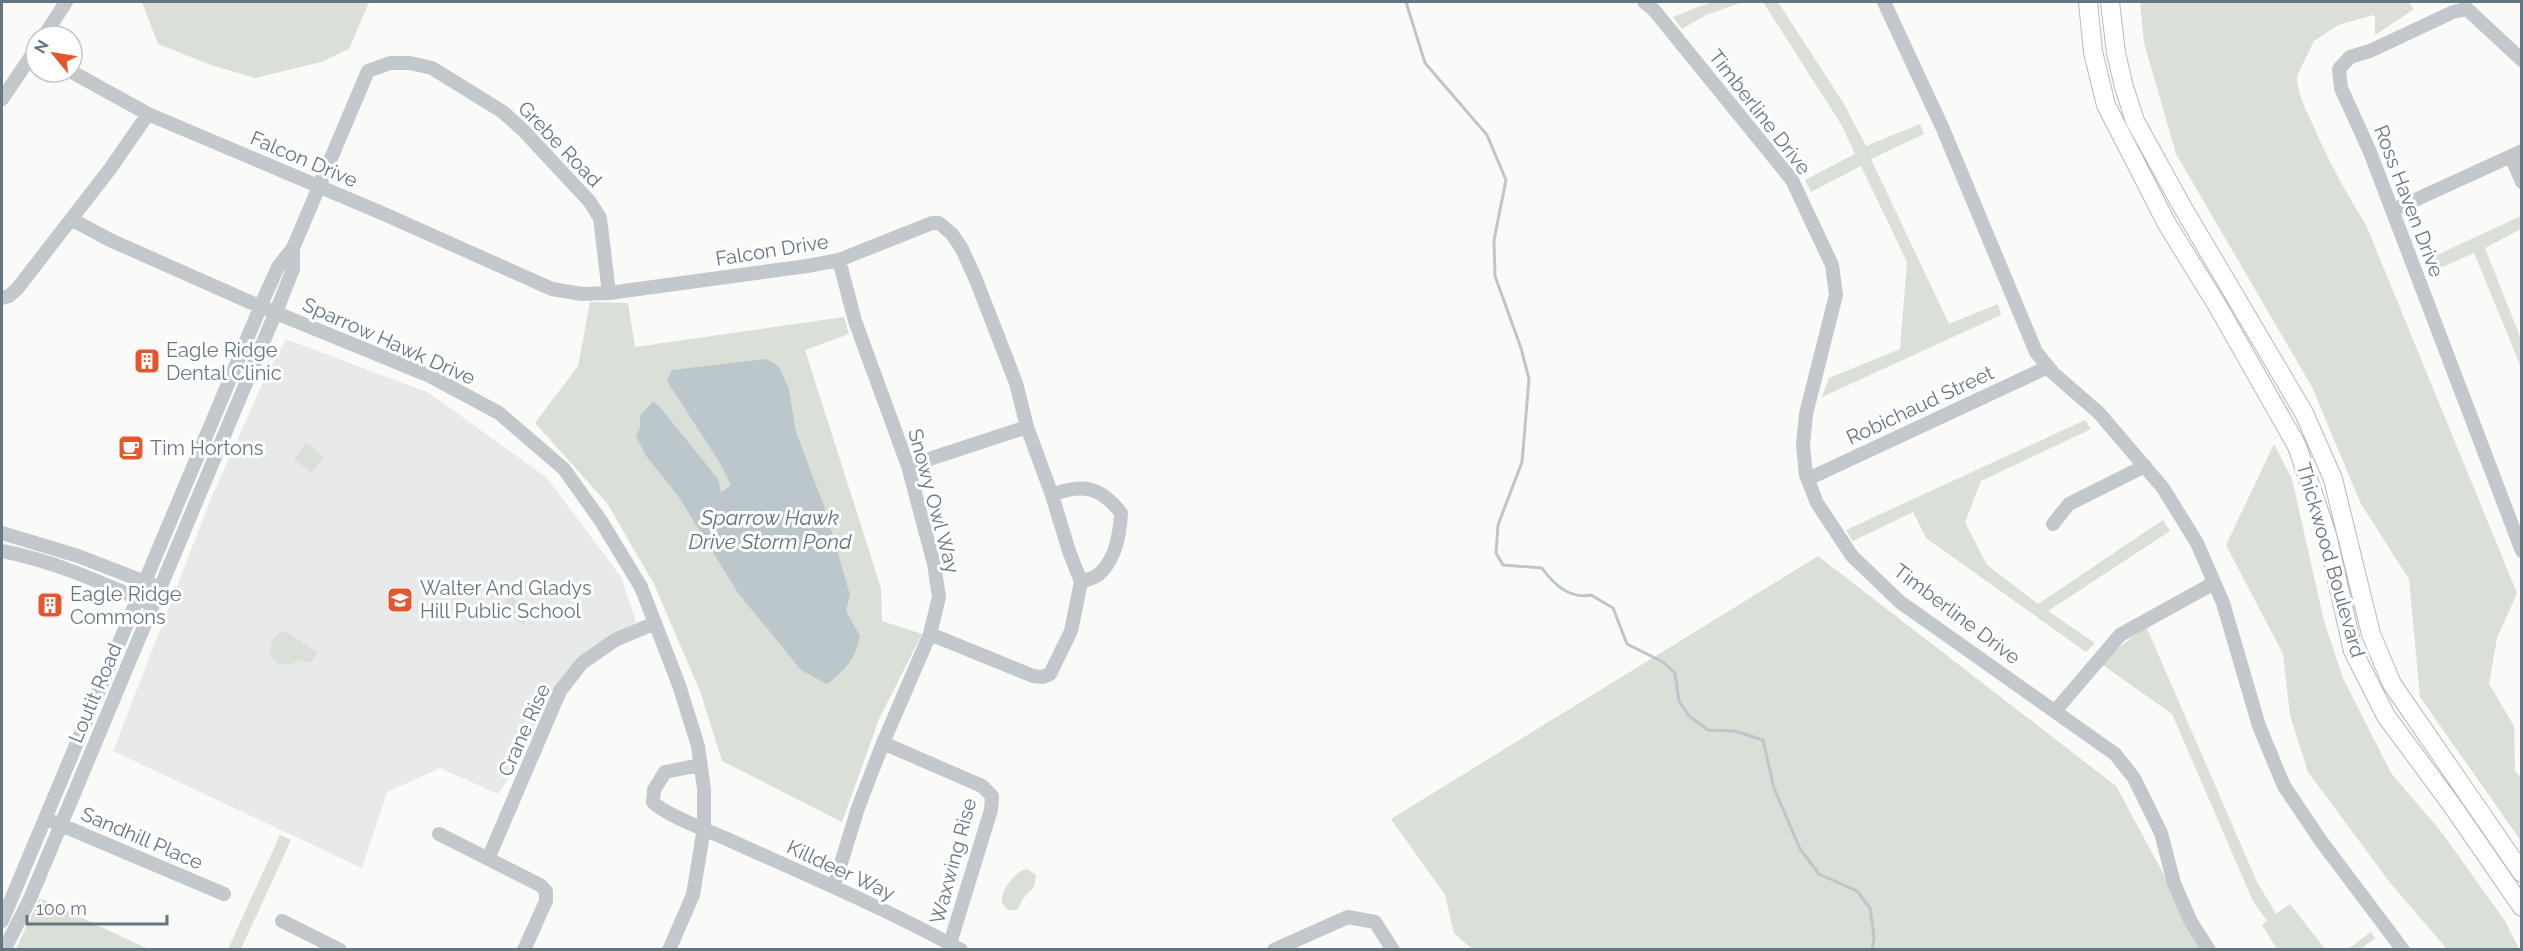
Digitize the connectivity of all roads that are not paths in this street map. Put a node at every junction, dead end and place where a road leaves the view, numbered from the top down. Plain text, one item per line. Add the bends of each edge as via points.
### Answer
1 (66, 2) edge
2 (1644, 2) edge
3 (1884, 2) edge
4 (2088, 2) edge
5 (2110, 2) edge
6 (52, 24) edge
7 (2522, 60) edge
8 (24, 67) edge
9 (84, 79) edge
10 (2, 99) edge
11 (148, 114) junction
12 (2516, 154) edge
13 (2522, 182) edge
14 (318, 186) junction
15 (2393, 210) junction
16 (71, 219) junction
17 (293, 248) junction
18 (839, 260) junction
19 (609, 293) junction
20 (2, 298) edge
21 (260, 306) junction
22 (276, 313) junction
23 (2048, 367) junction
24 (1027, 427) junction
25 (908, 466) junction
26 (2145, 466) junction
27 (1808, 479) junction
28 (1052, 495) junction
29 (2053, 524) dead end
30 (2, 533) edge
31 (2, 551) edge
32 (2522, 551) edge
33 (146, 582) junction
34 (1081, 582) junction
35 (2214, 583) junction
36 (161, 588) junction
37 (138, 598) junction
38 (153, 605) junction
39 (655, 622) junction
40 (930, 633) junction
41 (2056, 710) junction
42 (883, 743) junction
43 (700, 765) junction
44 (45, 819) junction
45 (61, 825) junction
46 (704, 828) junction
47 (438, 834) dead end
48 (488, 859) junction
49 (2522, 873) edge
50 (834, 886) junction
51 (224, 894) dead end
52 (2522, 907) edge
53 (2, 921) edge
54 (282, 921) dead end
55 (953, 948) edge
56 (4, 950) edge
57 (340, 950) edge
58 (524, 950) edge
59 (669, 950) edge
60 (1274, 950) edge
61 (1394, 950) edge
62 (2209, 950) edge
63 (2403, 950) edge

1 - 6 street
2 - 27 street, Timberline Drive via 1792,180 1832,265 1836,295 1806,414 1803,446
3 - 23 street via 1943,129 2036,352
4 - 52 main road, Thickwood Boulevard via 2093,52 2106,105 2167,225 2297,446 2327,535 2353,651 2386,716
5 - 49 main road, Thickwood Boulevard via 2116,53 2135,121 2304,413 2333,479 2371,634 2392,684
7 - 15 street, Ross Haven Drive via 2467,9 2350,57 2339,69 2341,88
8 - 10 street
9 - 11 street, Falcon Drive
11 - 14 street, Falcon Drive
11 - 16 street
12 - 13 street
12 - 15 street
14 - 17 street, Loutit Road
14 - 19 street, Falcon Drive via 552,289
14 - 19 street, Grebe Road via 368,71 390,63 432,68 503,112 590,202 600,218
15 - 32 street, Ross Haven Drive
16 - 20 street via 17,289
16 - 21 street, Sparrow Hawk Drive
17 - 21 street, Loutit Road via 278,267
17 - 22 street, Loutit Road via 293,269
18 - 19 street, Falcon Drive
18 - 24 street, Falcon Drive via 932,223 945,226 962,249 976,280 1016,383
18 - 25 street, Snowy Owl Way via 855,321
21 - 22 street, Sparrow Hawk Drive
21 - 33 street, Loutit Road
22 - 36 street, Loutit Road
22 - 39 street, Sparrow Hawk Drive via 430,376 499,413 564,469 629,564
23 - 26 street via 2099,413
23 - 27 street, Robichaud Street
24 - 25 street
24 - 28 street, Falcon Drive
25 - 40 street, Snowy Owl Way via 939,597
26 - 29 street via 2069,504
26 - 35 street via 2197,543
27 - 41 street, Timberline Drive via 1817,503 1852,556 1900,602
28 - 34 street, Falcon Drive
28 - 34 street via 1067,489 1097,491 1110,498 1121,513 1120,536 1112,557 1098,575
30 - 33 street
31 - 37 street via 60,567
33 - 36 street
33 - 37 street, Loutit Road
34 - 40 street via 1065,649 1050,674 1043,677
35 - 41 street via 2120,634
35 - 63 street via 2259,726 2284,786
36 - 38 street, Loutit Road
37 - 38 street
37 - 44 street, Loutit Road
38 - 45 street, Loutit Road
39 - 43 street, Sparrow Hawk Drive via 679,685
39 - 48 street, Crane Rise via 615,640 582,663 560,692
40 - 42 street, Snowy Owl Way
41 - 62 street, Timberline Drive via 2115,754 2134,778 2161,833 2174,883 2191,922
42 - 50 street, Snowy Owl Way
42 - 55 street, Waxwing Rise via 982,786 992,796
43 - 46 street, Sparrow Hawk Drive
43 - 46 street, Killdeer Way via 665,772 652,795 656,805
44 - 45 street, Sandhill Place
44 - 53 street, Loutit Road
45 - 51 street, Sandhill Place
45 - 56 street, Loutit Road
46 - 50 street, Killdeer Way
46 - 59 street, Sparrow Hawk Drive via 693,895
47 - 48 street
48 - 58 street via 546,891 546,901
50 - 55 street, Killdeer Way
54 - 57 street
60 - 61 street via 1348,917 1375,922

